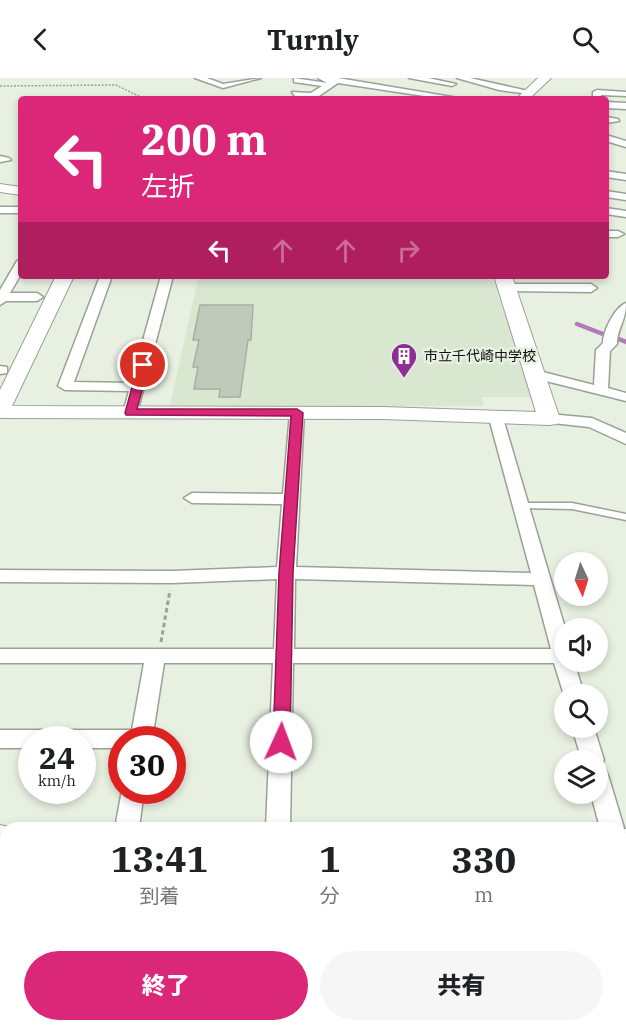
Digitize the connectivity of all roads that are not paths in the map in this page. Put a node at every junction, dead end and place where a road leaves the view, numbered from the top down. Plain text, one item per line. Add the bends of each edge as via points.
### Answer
1 (199, 78) edge
2 (257, 78) edge
3 (398, 78) edge
4 (413, 78) edge
5 (465, 78) edge
6 (505, 78) edge
7 (510, 78) edge
8 (545, 78) edge
9 (241, 79) edge
10 (297, 80) dead end
11 (330, 80) edge
12 (369, 81) edge
13 (428, 81) junction
14 (452, 84) junction
15 (484, 84) junction
16 (496, 89) junction
17 (475, 92) dead end
18 (295, 93) dead end
19 (405, 93) junction
20 (626, 94) edge
21 (439, 96) joint
22 (526, 96) edge
23 (597, 96) edge
24 (609, 105) edge
25 (626, 106) edge
26 (609, 139) edge
27 (626, 144) edge
28 (609, 174) edge
29 (626, 177) edge
30 (609, 194) edge
31 (626, 197) edge
32 (0, 210) edge
33 (18, 210) edge
34 (625, 210) edge
35 (609, 212) edge
36 (18, 267) edge
37 (64, 279) edge
38 (105, 279) edge
39 (166, 279) edge
40 (505, 282) edge
41 (591, 288) dead end
42 (2, 296) edge
43 (37, 297) dead end
44 (626, 307) edge
45 (535, 374) junction
46 (138, 387) junction
47 (601, 392) junction
48 (626, 397) edge
49 (0, 410) edge
50 (130, 413) junction
51 (297, 413) junction
52 (497, 418) junction
53 (549, 419) junction
54 (626, 439) edge
55 (192, 498) dead end
56 (291, 499) junction
57 (523, 506) junction
58 (626, 517) edge
59 (286, 573) junction
60 (0, 576) edge
61 (542, 579) junction
62 (554, 623) edge
63 (0, 656) edge
64 (157, 656) junction
65 (284, 656) junction
66 (554, 659) edge
67 (144, 726) edge
68 (0, 739) edge
69 (108, 739) edge
70 (130, 804) edge
71 (605, 804) edge
72 (127, 822) edge
73 (278, 822) edge
74 (610, 822) edge

1 - 9 street via 222,86
2 - 9 street
3 - 12 street
4 - 13 street
5 - 14 street
5 - 15 street
6 - 16 street
7 - 16 street
8 - 22 street
10 - 11 street
11 - 12 street
11 - 18 street via 313,96
12 - 19 street
13 - 14 street
13 - 19 street
14 - 21 street
15 - 16 street
15 - 17 street
16 - 22 street
19 - 21 street
20 - 23 street via 597,92
24 - 25 street
26 - 27 street
28 - 29 street
30 - 31 street
32 - 33 street
34 - 35 street
36 - 42 street
37 - 49 street
38 - 46 street via 64,386
39 - 46 street
40 - 41 street
40 - 45 street
42 - 43 street
44 - 47 street via 609,335 610,344 603,350
45 - 47 street
45 - 53 street
46 - 50 street
47 - 48 street
49 - 50 street
50 - 51 street
51 - 52 street
51 - 56 street
52 - 53 street
52 - 57 street
53 - 54 street via 592,423
55 - 56 street
56 - 59 street
57 - 58 lane via 572,506
57 - 61 street
59 - 60 street
59 - 61 street
59 - 65 street
61 - 62 street
63 - 64 street
64 - 65 street
64 - 67 street
65 - 66 street
65 - 73 street
68 - 69 street
70 - 72 street
71 - 74 street

